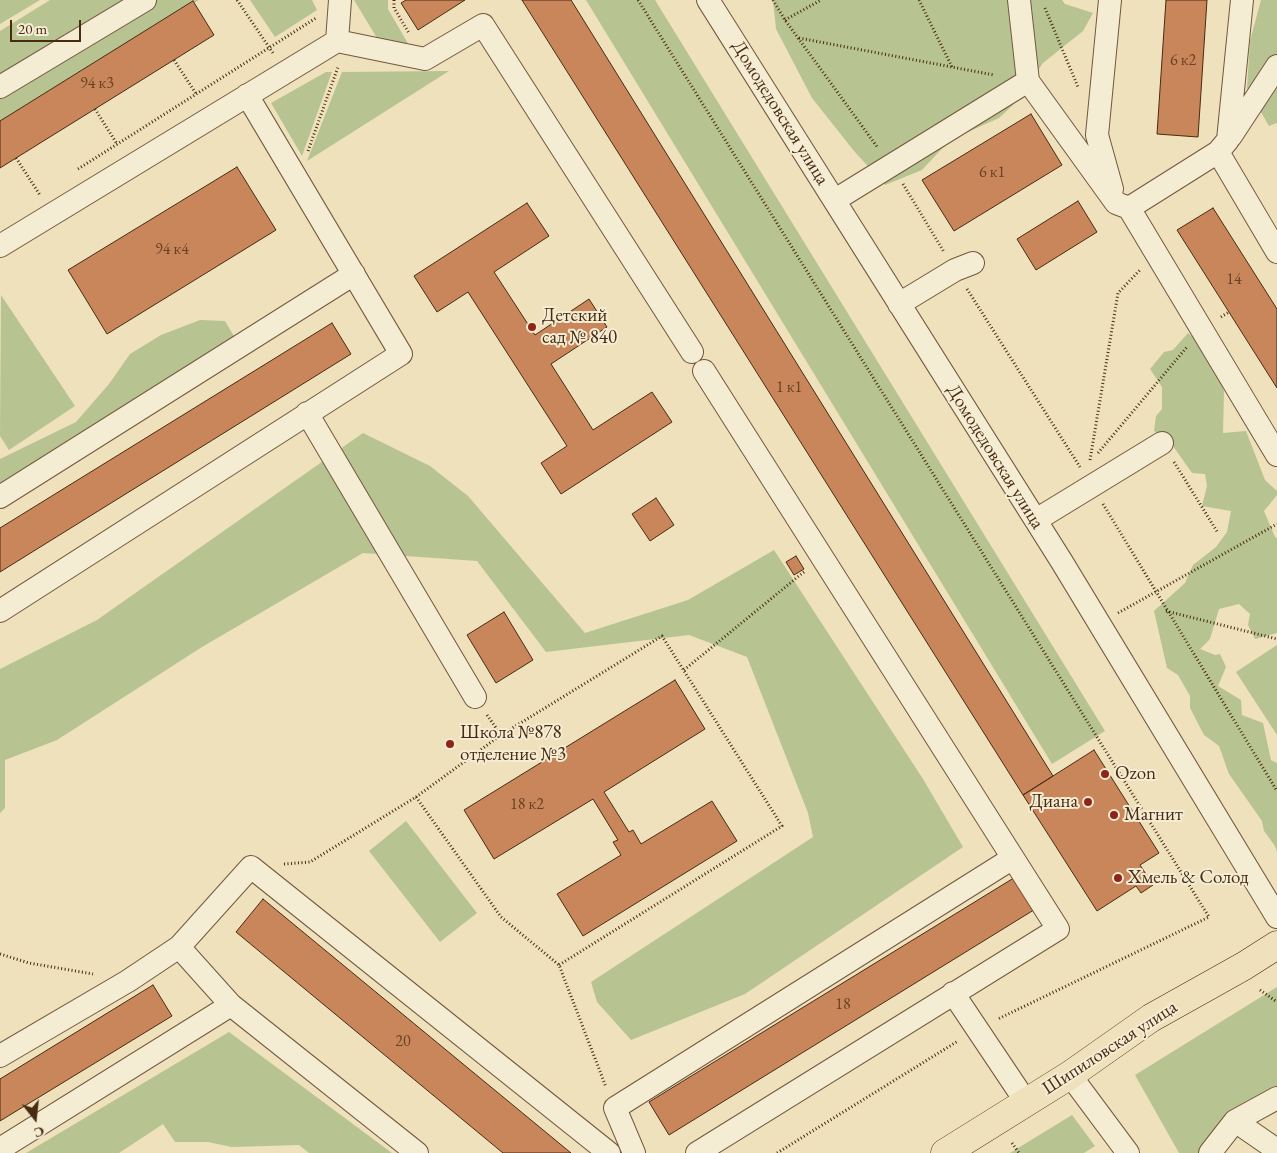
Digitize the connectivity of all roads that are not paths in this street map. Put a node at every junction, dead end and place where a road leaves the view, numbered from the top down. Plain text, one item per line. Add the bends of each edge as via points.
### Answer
1 (145, 0) edge
2 (708, 0) edge
3 (1019, 0) edge
4 (1110, 0) edge
5 (1242, 0) edge
6 (340, 1) edge
7 (342, 42) junction
8 (1277, 66) edge
9 (1028, 81) junction
10 (0, 87) edge
11 (247, 95) junction
12 (1223, 146) junction
13 (835, 200) junction
14 (1123, 206) junction
15 (0, 246) edge
16 (1277, 252) edge
17 (964, 266) road end
18 (354, 274) junction
19 (899, 304) junction
20 (692, 352) dead end
21 (704, 371) dead end
22 (308, 413) junction
23 (1162, 443) road end
24 (1277, 455) edge
25 (0, 497) edge
26 (1036, 520) junction
27 (0, 611) edge
28 (475, 698) dead end
29 (1013, 858) junction
30 (1277, 916) edge
31 (1277, 946) edge
32 (179, 947) junction
33 (953, 993) junction
34 (231, 1005) junction
35 (0, 1056) edge
36 (1070, 1076) junction
37 (1277, 1098) edge
38 (1026, 1102) junction
39 (1235, 1121) junction
40 (0, 1150) edge
41 (1277, 1150) edge
42 (417, 1153) edge
43 (609, 1153) edge
44 (634, 1153) edge
45 (697, 1153) edge
46 (946, 1153) edge
47 (1128, 1153) edge
48 (1210, 1153) edge

1 - 10 street
2 - 13 street, Домодедовская улица
3 - 9 street
4 - 14 street via 1097,135
5 - 12 street
6 - 7 street
7 - 11 street
7 - 20 street via 425,59 483,25
8 - 12 street
9 - 13 street
9 - 14 street
11 - 15 street
11 - 18 street
12 - 14 street
12 - 16 street
13 - 19 street, Домодедовская улица
14 - 24 street via 1156,253
17 - 19 street
18 - 22 street via 401,354
18 - 25 street
19 - 26 street, Домодедовская улица
21 - 29 street
22 - 27 street
22 - 28 street
23 - 26 street
26 - 30 street, Домодедовская улица
29 - 33 street via 1058,929
29 - 44 street via 615,1108
31 - 36 main road, Шипиловская улица via 1151,1018
32 - 34 street
32 - 35 street
32 - 43 street via 251,867
33 - 38 street
33 - 45 street
34 - 40 street
34 - 42 street
36 - 38 main road, Шипиловская улица
36 - 47 street
37 - 39 street
38 - 46 main road, Шипиловская улица
39 - 41 street
39 - 48 street

